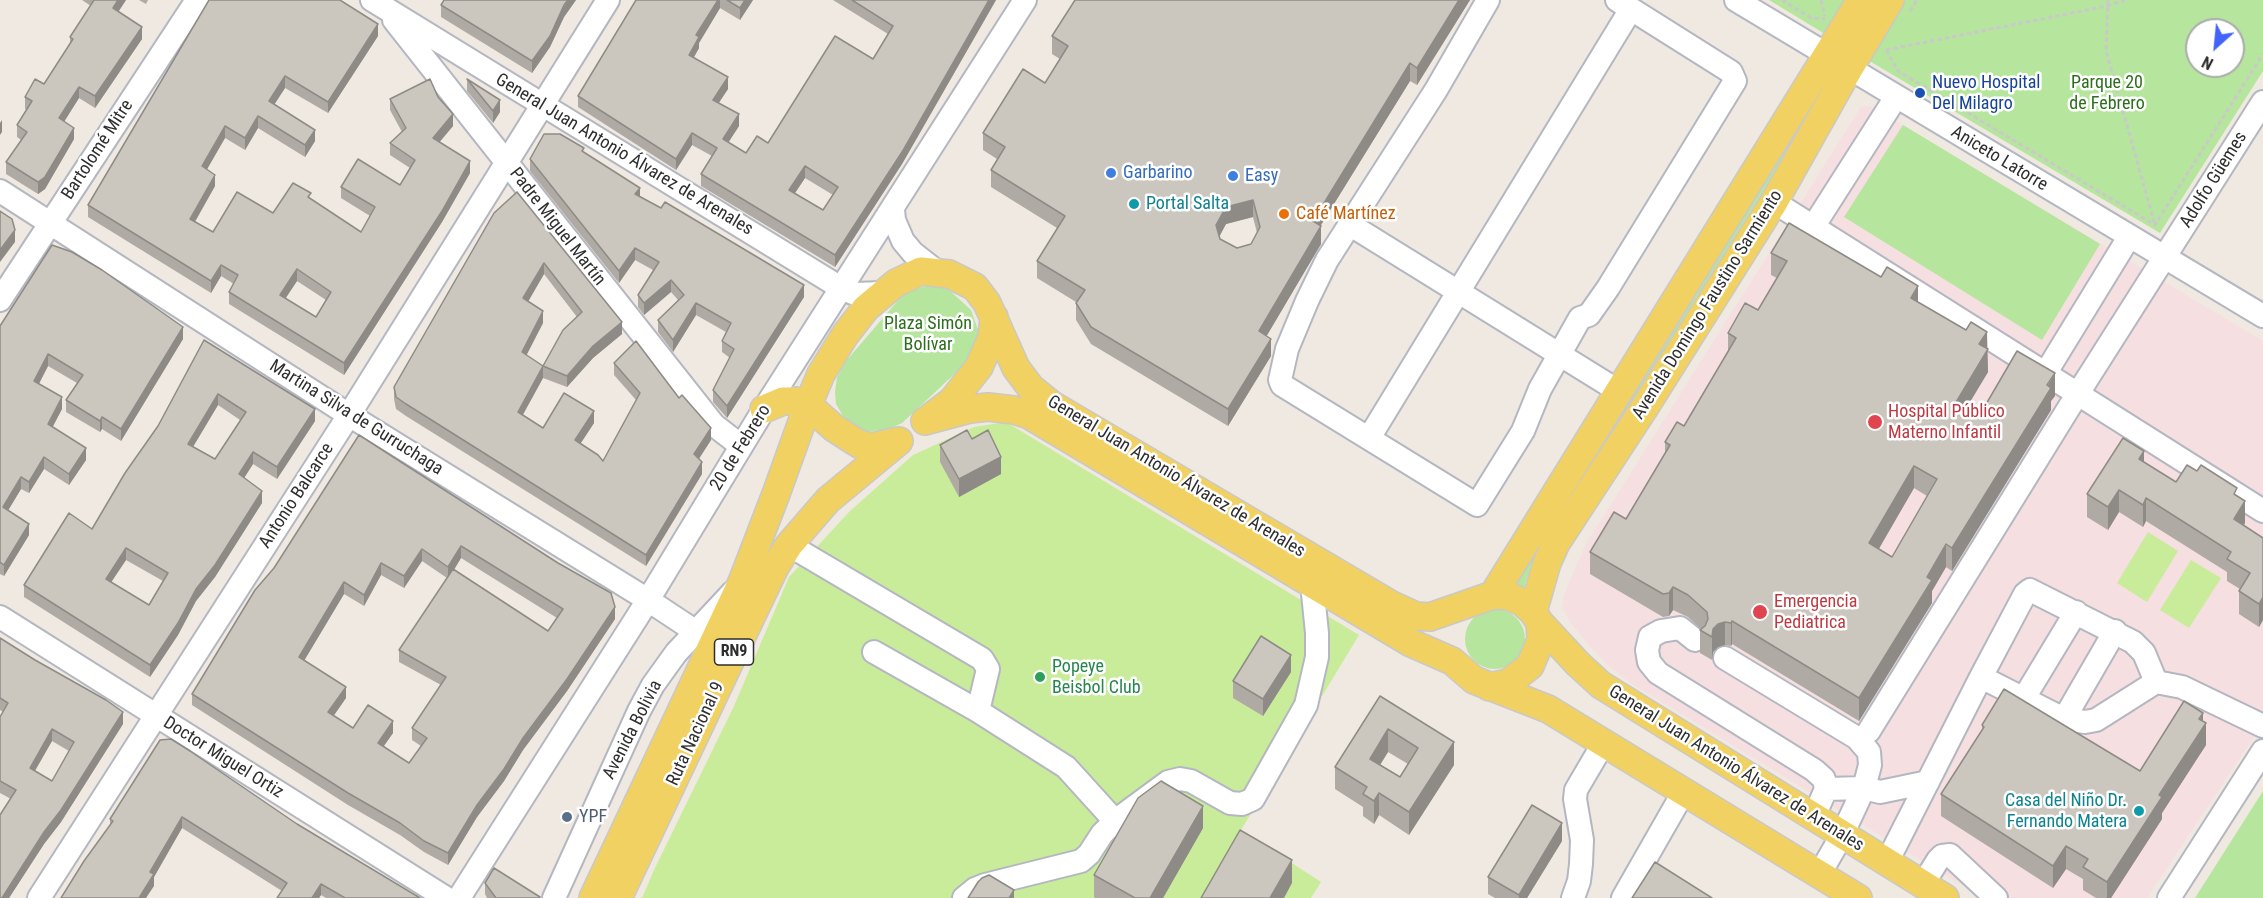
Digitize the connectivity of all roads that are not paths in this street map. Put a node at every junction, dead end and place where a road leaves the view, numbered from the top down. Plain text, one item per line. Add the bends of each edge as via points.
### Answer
1 (197, 0) edge
2 (608, 0) edge
3 (1026, 0) edge
4 (1488, 0) edge
5 (1736, 0) edge
6 (1861, 0) edge
7 (378, 2) edge
8 (1624, 4) edge
9 (1898, 10) edge
10 (1839, 60) junction
11 (1896, 97) junction
12 (2263, 102) edge
13 (542, 105) junction
14 (506, 162) junction
15 (0, 191) edge
16 (1774, 202) junction
17 (893, 209) junction
18 (50, 222) junction
19 (1349, 224) junction
20 (1813, 227) junction
21 (2129, 237) junction
22 (2164, 258) junction
23 (936, 271) junction
24 (841, 288) junction
25 (1459, 292) junction
26 (882, 293) junction
27 (0, 300) edge
28 (994, 316) junction
29 (2263, 316) edge
30 (1558, 354) junction
31 (2045, 374) junction
32 (1620, 392) junction
33 (2078, 395) junction
34 (764, 409) junction
35 (349, 415) junction
36 (804, 415) junction
37 (925, 421) junction
38 (1369, 438) junction
39 (898, 442) junction
40 (741, 446) junction
41 (2263, 511) edge
42 (789, 545) junction
43 (1312, 584) junction
44 (1493, 595) junction
45 (648, 600) junction
46 (1465, 606) junction
47 (2076, 612) junction
48 (0, 617) edge
49 (1536, 618) junction
50 (2115, 631) junction
51 (704, 638) junction
52 (1695, 640) dead end
53 (874, 652) dead end
54 (1725, 658) dead end
55 (1452, 662) junction
56 (1981, 676) junction
57 (2156, 682) junction
58 (1489, 687) junction
59 (2024, 698) junction
60 (978, 711) junction
61 (156, 715) junction
62 (2064, 719) junction
63 (2263, 726) edge
64 (1869, 731) dead end
65 (1603, 744) junction
66 (2263, 751) edge
67 (1928, 782) junction
68 (1864, 788) junction
69 (1826, 789) junction
70 (1683, 793) junction
71 (1810, 815) junction
72 (1114, 821) junction
73 (1842, 835) junction
74 (1887, 862) junction
75 (1820, 875) junction
76 (1934, 891) edge
77 (39, 898) edge
78 (446, 898) edge
79 (459, 898) edge
80 (554, 898) edge
81 (593, 898) edge
82 (618, 898) edge
83 (964, 898) edge
84 (1573, 898) edge
85 (1623, 898) edge
86 (1858, 898) edge
87 (1996, 898) edge
88 (2169, 898) edge

1 - 18 street, Bartolomé Mitre
2 - 13 street, Antonio Balcarce
3 - 17 street, 20 de Febrero
4 - 19 street via 1436,90
5 - 10 street, Aniceto Latorre
6 - 10 main road, Avenida Domingo Faustino Sarmiento
7 - 13 street, General Juan Antonio Álvarez de Arenales
7 - 14 street, Padre Miguel Martín
8 - 25 street
8 - 30 street via 1731,72 1735,81 1608,288 1589,315 1580,318
9 - 10 main road, Avenida Domingo Faustino Sarmiento
10 - 11 street, Aniceto Latorre
10 - 16 main road, Avenida Domingo Faustino Sarmiento
10 - 32 main road, Avenida Domingo Faustino Sarmiento
11 - 20 street
11 - 21 street, Aniceto Latorre
12 - 22 street, Adolfo Güemes
13 - 14 street, Antonio Balcarce
13 - 24 street, General Juan Antonio Álvarez de Arenales
14 - 35 street, Antonio Balcarce
14 - 40 street, Padre Miguel Martín via 714,425
15 - 18 street, Martina Silva de Gurruchaga
16 - 20 street
16 - 49 main road, Avenida Domingo Faustino Sarmiento via 1556,543 1547,563
17 - 23 street, General Juan Antonio Álvarez de Arenales via 903,241
17 - 24 street, 20 de Febrero
18 - 27 street, Bartolomé Mitre
18 - 35 street, Martina Silva de Gurruchaga
19 - 25 street
19 - 38 street via 1307,301 1287,349 1280,380 1282,385
20 - 31 street
21 - 22 street, Aniceto Latorre
21 - 31 street
22 - 29 street, Aniceto Latorre
22 - 33 street, Adolfo Güemes
23 - 26 main road via 915,273
23 - 28 main road, General Juan Antonio Álvarez de Arenales via 961,278 975,287
24 - 26 street, General Juan Antonio Álvarez de Arenales via 866,296
24 - 34 street, 20 de Febrero
25 - 30 street
25 - 38 street
26 - 36 main road via 845,335 821,374
28 - 37 main road via 992,337 979,368 952,401
28 - 46 main road, General Juan Antonio Álvarez de Arenales via 1016,368 1031,388 1052,405 1399,608 1430,618
30 - 32 street
30 - 38 street via 1523,431 1477,505
31 - 33 street
32 - 44 main road, Avenida Domingo Faustino Sarmiento
33 - 41 street
33 - 64 street, Adolfo Güemes
34 - 36 main road via 783,401 796,401
34 - 40 street, 20 de Febrero
35 - 45 street, Martina Silva de Gurruchaga
35 - 61 street, Antonio Balcarce
36 - 39 main road via 860,444 872,447
36 - 51 main road, Ruta Nacional 9 / RN9 via 742,582
37 - 39 main road
37 - 43 main road, General Juan Antonio Álvarez de Arenales via 988,406 1029,415
39 - 42 main road, Ruta Nacional 9 / RN9 via 828,500
40 - 45 street, 20 de Febrero
42 - 60 street via 982,659 988,669
42 - 82 main road, Ruta Nacional 9 / RN9 via 775,567
43 - 55 main road, General Juan Antonio Álvarez de Arenales via 1411,643
43 - 72 street via 1317,657 1306,705 1253,799 1242,804 1230,803 1180,779 1168,782
44 - 46 main road, General Juan Antonio Álvarez de Arenales
44 - 49 main road, General Juan Antonio Álvarez de Arenales via 1522,602
45 - 51 street, Martina Silva de Gurruchaga
45 - 79 street, 20 de Febrero
46 - 55 main road via 1449,632
47 - 50 street
47 - 56 street via 2030,590
47 - 59 street
48 - 61 street, Doctor Miguel Ortiz
49 - 58 main road via 1541,640 1530,666 1508,682
49 - 71 main road, General Juan Antonio Álvarez de Arenales via 1601,685
50 - 57 street via 2144,653
50 - 62 street
51 - 80 street, Avenida Bolivia via 666,666 639,711
51 - 81 main road, Ruta Nacional 9 / RN9
52 - 69 street via 1680,628 1661,631 1650,637 1649,662 1658,673 1814,770 1824,779
53 - 60 street
54 - 68 street via 1857,738 1869,752
55 - 58 main road, General Juan Antonio Álvarez de Arenales
56 - 59 street
56 - 67 street
57 - 62 street via 2096,720
57 - 63 street via 2182,687
58 - 65 main road, General Juan Antonio Álvarez de Arenales via 1548,709
59 - 62 street
60 - 72 street via 1066,767
61 - 77 street, Antonio Balcarce
61 - 78 street, Doctor Miguel Ortiz
65 - 70 main road, General Juan Antonio Álvarez de Arenales
65 - 84 street via 1576,790 1582,856
66 - 88 street
67 - 68 street via 1880,792
67 - 74 street
68 - 69 street
68 - 73 street
69 - 71 street
70 - 75 main road, General Juan Antonio Álvarez de Arenales
70 - 85 street
71 - 73 main road, General Juan Antonio Álvarez de Arenales
72 - 83 street via 1081,861 985,885
73 - 74 main road, General Juan Antonio Álvarez de Arenales
73 - 75 street
74 - 76 main road, General Juan Antonio Álvarez de Arenales
75 - 86 main road, General Juan Antonio Álvarez de Arenales
76 - 87 street via 1938,860 1950,855

